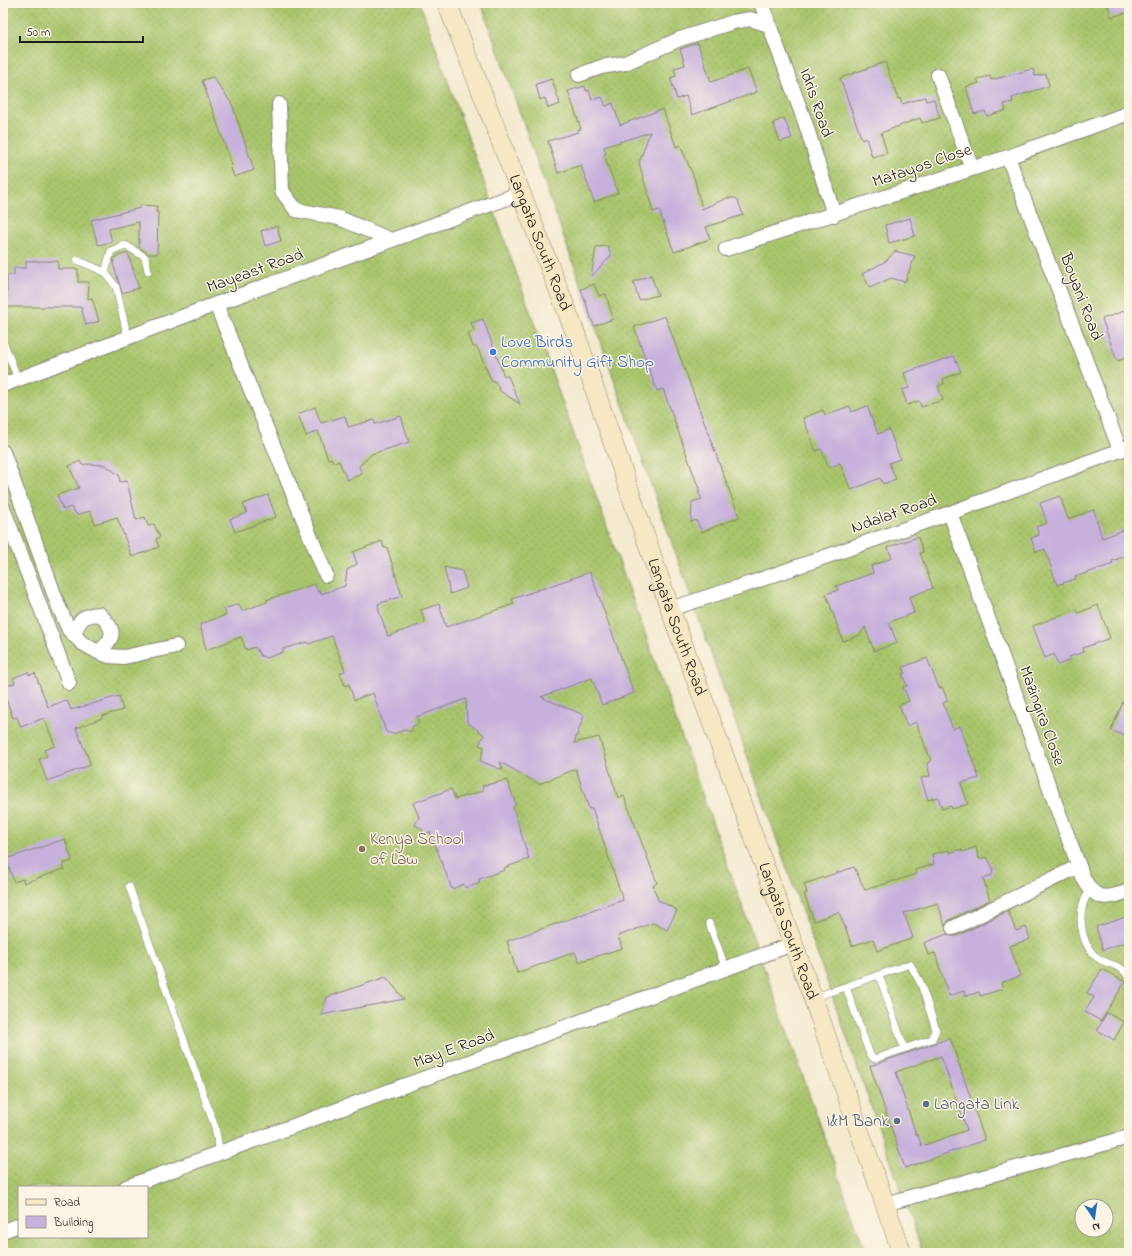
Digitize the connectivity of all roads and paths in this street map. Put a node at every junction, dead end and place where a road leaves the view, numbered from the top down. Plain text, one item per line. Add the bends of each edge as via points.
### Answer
1 (447, 3) edge
2 (761, 3) edge
3 (769, 25) junction
4 (578, 75) dead end
5 (938, 75) dead end
6 (279, 104) dead end
7 (1129, 113) edge
8 (1008, 157) junction
9 (972, 169) junction
10 (521, 194) junction
11 (834, 215) junction
12 (391, 240) junction
13 (726, 249) dead end
14 (77, 260) dead end
15 (148, 271) dead end
16 (105, 272) junction
17 (216, 304) junction
18 (128, 338) junction
19 (3, 340) edge
20 (18, 379) junction
21 (3, 385) edge
22 (1124, 449) edge
23 (3, 452) edge
24 (3, 508) edge
25 (950, 513) junction
26 (326, 575) dead end
27 (670, 609) junction
28 (74, 635) junction
29 (176, 646) dead end
30 (98, 652) junction
31 (70, 683) dead end
32 (1079, 866) junction
33 (129, 886) dead end
34 (1090, 890) junction
35 (1129, 891) edge
36 (709, 923) dead end
37 (953, 928) dead end
38 (793, 944) junction
39 (726, 969) junction
40 (879, 974) junction
41 (1129, 978) edge
42 (846, 987) junction
43 (813, 998) junction
44 (904, 1048) junction
45 (1129, 1137) edge
46 (220, 1153) junction
47 (129, 1186) edge
48 (885, 1204) junction
49 (18, 1225) edge
50 (3, 1231) edge
51 (902, 1253) edge

1 - 10 street, Langata South Road
2 - 3 street, Idris Road
3 - 4 street via 750,19 733,22 680,39 625,63 601,67
3 - 11 street, Idris Road via 805,122
5 - 9 street
6 - 12 street via 282,191 296,210 339,218
7 - 8 street, Matayos Close
8 - 9 street, Matayos Close
8 - 22 street, Boyani Road
9 - 11 street, Matayos Close
10 - 12 street, Mayeast Road
10 - 27 street, Langata South Road via 575,332
11 - 13 street, Matayos Close
12 - 17 street, Mayeast Road
14 - 16 lane
15 - 16 lane via 145,257 125,245 111,251
16 - 18 lane via 116,287
17 - 18 street, Mayeast Road
17 - 26 street
18 - 20 street, Mayeast Road
19 - 20 lane
20 - 21 street, Mayeast Road
22 - 25 street, Ndalat Road
23 - 28 street via 58,605 69,630
24 - 31 street
25 - 27 street, Ndalat Road
25 - 32 street, Mazingira Close
27 - 38 street, Langata South Road
28 - 30 street
28 - 30 street via 78,622 89,614 99,614 110,626 112,636 109,644
29 - 30 street via 124,657
32 - 34 street, Mazingira Close
32 - 37 street
33 - 46 lane via 215,1127
34 - 35 street via 1099,897
34 - 41 lane via 1083,903 1081,916 1082,930 1090,950 1097,958 1122,969
36 - 39 lane
38 - 39 street, May E Road
38 - 43 street, Langata South Road
39 - 46 street, May E Road
40 - 42 lane
40 - 44 lane
40 - 44 lane via 910,964 921,984 936,1030 932,1038
42 - 43 lane
42 - 44 lane via 870,1055 875,1059
43 - 48 street, Langata South Road
45 - 48 street
46 - 47 street, May E Road
48 - 51 street, Langata South Road
49 - 50 street

